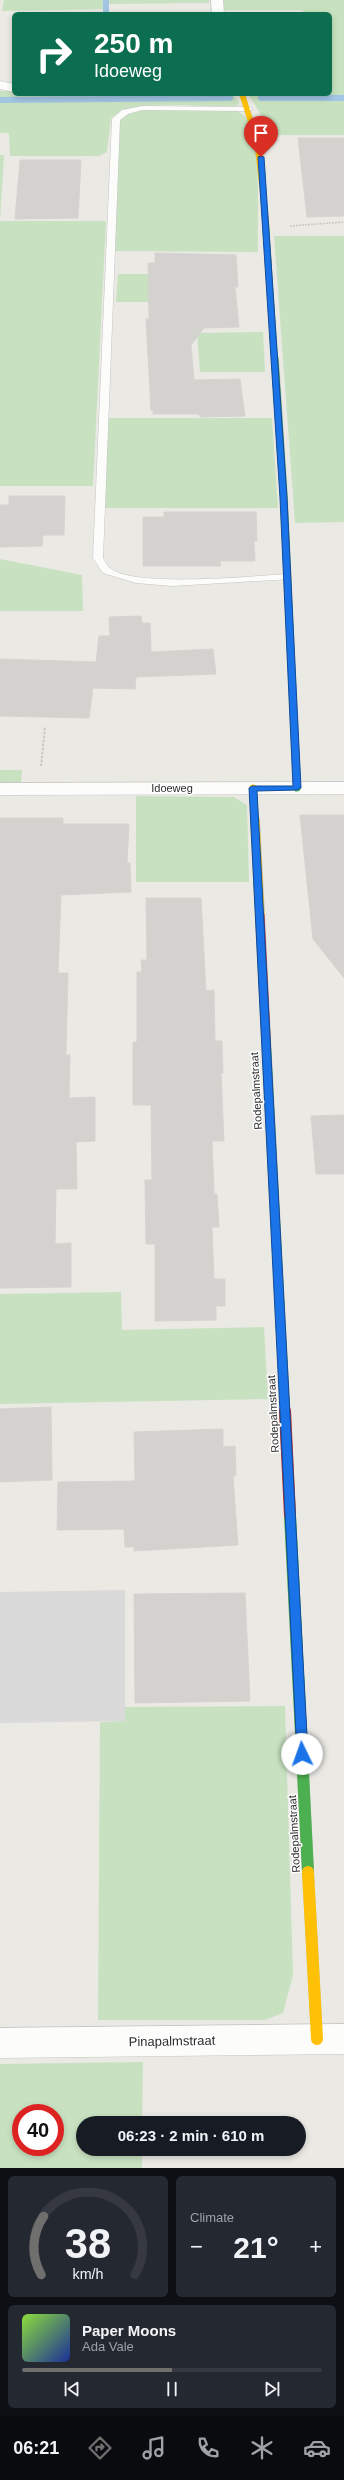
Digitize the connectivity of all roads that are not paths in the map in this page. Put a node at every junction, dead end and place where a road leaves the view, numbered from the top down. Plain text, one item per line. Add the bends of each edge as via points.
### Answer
1 (217, 0) edge
2 (218, 12) edge
3 (1, 85) edge
4 (12, 88) edge
5 (243, 96) edge
6 (248, 110) junction
7 (287, 578) junction
8 (252, 788) junction
9 (297, 788) junction
10 (344, 788) edge
11 (0, 789) edge
12 (331, 2039) edge
13 (0, 2043) edge

1 - 2 street
3 - 4 street
5 - 6 street
6 - 7 street via 254,121 260,145
6 - 7 lane via 142,108 125,112 116,119 98,558 107,571 136,580 172,583
7 - 9 street
8 - 9 street, Idoeweg
8 - 11 street, Idoeweg
8 - 12 street, Rodepalmstraat
9 - 10 street, Idoeweg
12 - 13 street, Pinapalmstraat

